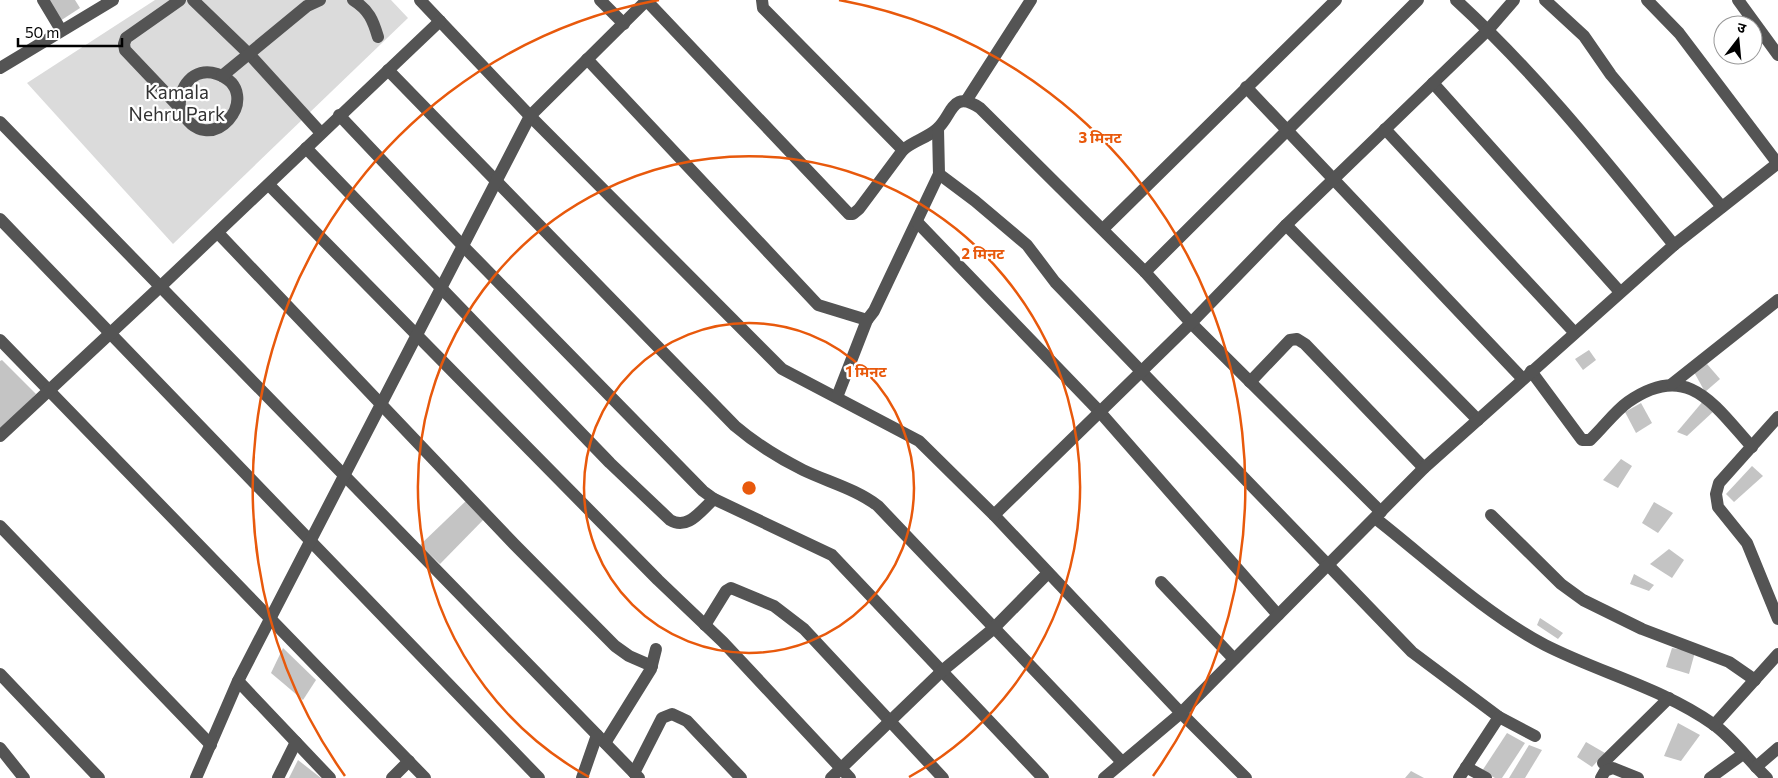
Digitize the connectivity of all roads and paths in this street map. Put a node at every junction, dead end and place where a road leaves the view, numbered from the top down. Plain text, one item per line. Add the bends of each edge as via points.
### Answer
1 (43, 0) edge
2 (113, 0) edge
3 (180, 0) edge
4 (193, 0) edge
5 (320, 0) edge
6 (353, 0) edge
7 (420, 0) edge
8 (600, 0) edge
9 (647, 0) edge
10 (762, 0) edge
11 (1031, 0) edge
12 (1336, 0) edge
13 (1418, 0) edge
14 (1456, 0) edge
15 (1514, 0) edge
16 (1545, 0) edge
17 (1647, 0) edge
18 (1738, 0) edge
19 (440, 22) junction
20 (624, 24) junction
21 (61, 30) junction
22 (1488, 30) junction
23 (378, 37) dead end
24 (1778, 54) edge
25 (250, 55) junction
26 (587, 59) junction
27 (0, 68) edge
28 (388, 70) junction
29 (222, 76) junction
30 (1433, 83) junction
31 (1246, 87) junction
32 (966, 101) junction
33 (180, 108) junction
34 (339, 115) junction
35 (530, 116) junction
36 (0, 122) edge
37 (938, 128) junction
38 (1385, 129) junction
39 (1288, 130) junction
40 (321, 133) junction
41 (306, 148) junction
42 (903, 150) junction
43 (1778, 163) edge
44 (939, 174) junction
45 (1334, 179) junction
46 (496, 180) junction
47 (269, 185) junction
48 (1722, 207) junction
49 (0, 219) edge
50 (917, 222) junction
51 (1286, 225) junction
52 (1103, 229) junction
53 (218, 233) junction
54 (1674, 245) junction
55 (462, 246) junction
56 (1145, 272) junction
57 (162, 286) junction
58 (441, 289) junction
59 (1620, 292) junction
60 (1778, 300) edge
61 (866, 320) junction
62 (1191, 323) junction
63 (1574, 332) junction
64 (110, 334) junction
65 (418, 335) junction
66 (0, 340) edge
67 (1142, 370) junction
68 (1527, 375) junction
69 (1250, 382) junction
70 (1672, 384) junction
71 (49, 390) junction
72 (837, 397) junction
73 (382, 403) junction
74 (1099, 411) junction
75 (1778, 417) edge
76 (1478, 420) junction
77 (0, 436) edge
78 (1752, 447) junction
79 (1424, 468) junction
80 (344, 475) junction
81 (714, 499) junction
82 (994, 515) junction
83 (1378, 515) junction
84 (1491, 515) dead end
85 (0, 526) edge
86 (310, 540) junction
87 (1328, 565) junction
88 (1048, 573) junction
89 (1161, 582) dead end
90 (1278, 615) junction
91 (1778, 619) edge
92 (270, 620) junction
93 (705, 625) junction
94 (993, 629) junction
95 (656, 648) dead end
96 (1778, 654) edge
97 (1234, 659) junction
98 (652, 666) junction
99 (942, 671) junction
100 (0, 674) edge
101 (1755, 680) junction
102 (238, 681) junction
103 (1669, 698) junction
104 (1181, 713) junction
105 (1499, 717) junction
106 (891, 722) junction
107 (1714, 725) junction
108 (1535, 736) dead end
109 (601, 739) junction
110 (296, 742) junction
111 (212, 745) junction
112 (0, 748) edge
113 (1778, 748) edge
114 (1743, 754) junction
115 (408, 761) junction
116 (1122, 762) junction
117 (1603, 763) dead end
118 (1466, 767) junction
119 (1756, 767) junction
120 (840, 768) junction
121 (637, 775) edge
122 (24, 778) edge
123 (99, 778) edge
124 (196, 778) edge
125 (278, 778) edge
126 (330, 778) edge
127 (392, 778) edge
128 (425, 778) edge
129 (538, 778) edge
130 (582, 778) edge
131 (741, 778) edge
132 (830, 778) edge
133 (850, 778) edge
134 (944, 778) edge
135 (1043, 778) edge
136 (1104, 778) edge
137 (1246, 778) edge
138 (1458, 778) edge
139 (1486, 778) edge
140 (1601, 778) edge
141 (1638, 778) edge
142 (1710, 778) edge
143 (1766, 778) edge

1 - 21 street
2 - 21 street
3 - 33 street via 130,34 124,44 130,58
4 - 25 street
5 - 25 street via 307,6
6 - 23 street via 372,18
7 - 19 street
8 - 20 street
9 - 20 street
9 - 42 street via 849,214 859,209
10 - 42 street via 763,8
11 - 32 street
12 - 31 street
13 - 39 street
14 - 22 street
15 - 22 street
16 - 48 street via 1584,36 1610,75
17 - 43 street via 1679,33
18 - 24 street
19 - 28 street
19 - 35 street
20 - 26 street
21 - 27 street
22 - 30 street
22 - 54 street via 1553,97
25 - 29 street
25 - 40 street
26 - 35 street
26 - 61 street via 818,305
28 - 34 street
28 - 46 street
29 - 33 street via 213,72 194,76 182,90
29 - 33 street via 235,89 237,98 233,116 226,124 209,130 199,128 184,117
30 - 38 street
30 - 59 street
31 - 39 street
31 - 52 street
32 - 37 street via 953,106
32 - 52 street via 980,108
34 - 40 street
34 - 55 street
35 - 46 street
35 - 72 street via 782,369
36 - 57 street
37 - 42 street
37 - 44 street
38 - 45 street
38 - 63 street
39 - 45 street
39 - 56 street
40 - 41 street
41 - 47 street
41 - 58 street
43 - 48 street
44 - 50 street
44 - 67 street via 1027,245 1055,282
45 - 51 street
45 - 68 street
46 - 55 street
46 - 94 street via 735,426 751,440 795,465 864,496 878,506
47 - 53 street
47 - 65 street
48 - 54 street
49 - 64 street
50 - 61 street via 874,311
50 - 74 street
51 - 62 street
51 - 76 street
52 - 56 street
53 - 57 street
53 - 73 street
54 - 59 street
55 - 58 street
55 - 81 street
56 - 62 street
57 - 64 street
57 - 80 street
58 - 65 street
58 - 81 street via 670,520 678,524 687,523
59 - 63 street
60 - 70 street
61 - 72 street
62 - 67 street
62 - 69 street
63 - 68 street
64 - 71 street
64 - 86 street
65 - 73 street
65 - 93 street
66 - 71 street
67 - 74 street
67 - 87 street
68 - 70 street via 1584,441 1590,440 1627,403 1654,388
68 - 76 street
69 - 79 street via 1290,340 1297,339
69 - 83 street
70 - 78 street via 1685,385 1708,398
71 - 77 street
71 - 92 street
72 - 82 street via 919,441
73 - 80 street
73 - 98 street via 615,646
74 - 82 street
74 - 90 street
75 - 78 street
76 - 79 street
78 - 91 street via 1719,482 1716,501 1747,543
79 - 83 street
80 - 86 street
80 - 109 street
81 - 99 street via 832,555
82 - 88 street
83 - 87 street
83 - 103 street via 1486,607 1544,644
84 - 101 street via 1560,584 1583,600 1642,629 1729,662
85 - 111 street
86 - 92 street
86 - 129 street
87 - 90 street
87 - 105 street via 1412,652
88 - 94 street
88 - 104 street
89 - 97 street
90 - 97 street
92 - 102 street
92 - 115 street
93 - 106 street via 726,591 732,588 774,606 804,629
93 - 120 street
94 - 99 street
94 - 116 street
95 - 98 street
96 - 101 street
97 - 104 street
98 - 109 street
99 - 106 street
99 - 135 street
100 - 123 street
101 - 107 street
102 - 110 street
102 - 111 street
103 - 107 street
103 - 117 street
104 - 116 street
104 - 137 street
105 - 108 street
105 - 118 street
106 - 120 street
106 - 134 street
107 - 114 street
109 - 121 street
109 - 130 street
110 - 125 street
110 - 126 street
111 - 124 street
112 - 122 street
113 - 119 street
114 - 119 street
114 - 142 street
115 - 127 street
115 - 128 street
116 - 136 street
118 - 138 street
118 - 139 street
119 - 143 street
120 - 132 street
120 - 133 street
121 - 131 street via 662,718 672,714 687,721
140 - 141 street via 1605,771 1613,768

